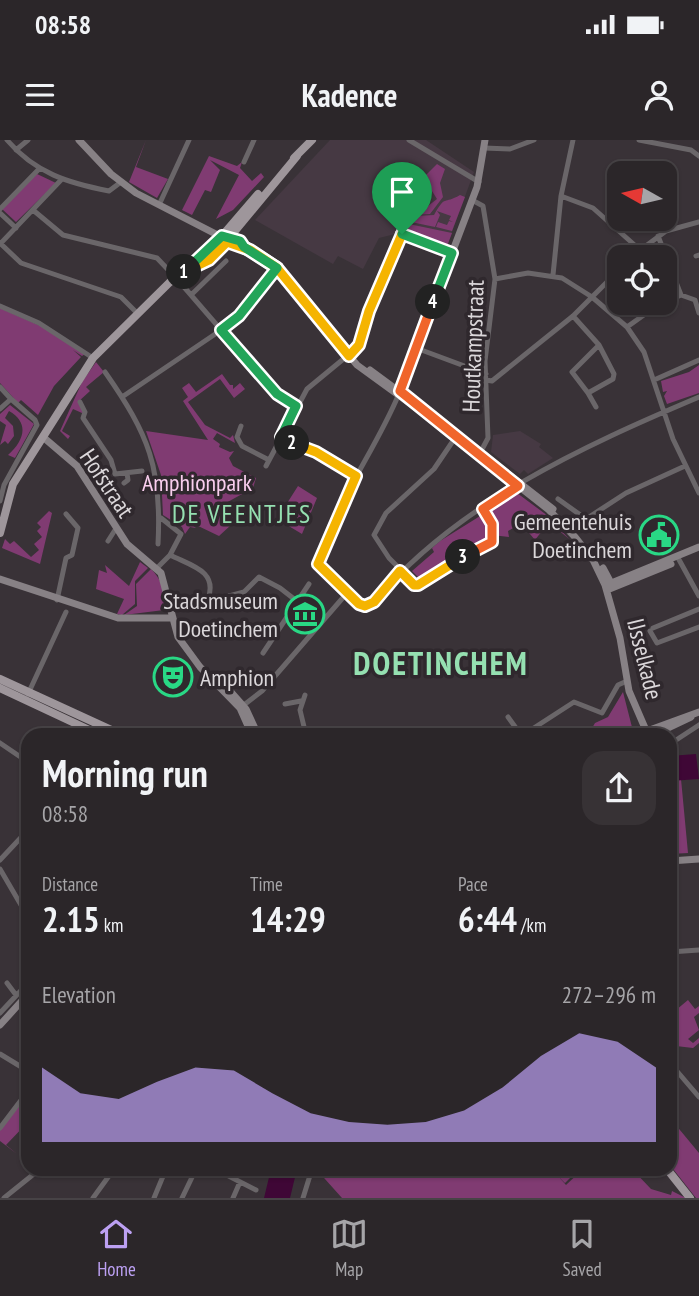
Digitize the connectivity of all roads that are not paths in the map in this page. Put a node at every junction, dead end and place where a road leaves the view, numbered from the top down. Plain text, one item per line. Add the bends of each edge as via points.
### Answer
1 (7, 140) edge
2 (29, 140) edge
3 (79, 140) edge
4 (190, 140) edge
5 (254, 140) edge
6 (312, 140) edge
7 (409, 140) edge
8 (534, 140) edge
9 (573, 140) edge
10 (639, 140) edge
11 (674, 143) edge
12 (484, 144) edge
13 (16, 150) junction
14 (699, 156) edge
15 (244, 162) dead end
16 (39, 169) junction
17 (61, 180) junction
18 (479, 181) junction
19 (121, 182) junction
20 (561, 195) junction
21 (472, 200) junction
22 (159, 205) junction
23 (33, 210) junction
24 (0, 211) edge
25 (699, 222) edge
26 (16, 228) junction
27 (658, 236) junction
28 (226, 238) junction
29 (0, 244) edge
30 (634, 245) edge
31 (646, 245) edge
32 (452, 253) junction
33 (226, 261) dead end
34 (277, 268) junction
35 (180, 275) junction
36 (553, 275) junction
37 (495, 279) junction
38 (607, 282) edge
39 (184, 287) dead end
40 (191, 295) junction
41 (681, 295) junction
42 (592, 297) junction
43 (697, 298) edge
44 (0, 306) edge
45 (699, 313) edge
46 (138, 314) junction
47 (573, 316) junction
48 (627, 327) junction
49 (221, 330) junction
50 (599, 345) junction
51 (418, 349) junction
52 (349, 356) junction
53 (93, 358) junction
54 (699, 360) edge
55 (105, 372) dead end
56 (488, 378) junction
57 (654, 380) junction
58 (0, 387) edge
59 (399, 393) junction
60 (588, 393) junction
61 (122, 397) junction
62 (699, 397) edge
63 (11, 399) junction
64 (80, 402) dead end
65 (296, 406) junction
66 (596, 407) dead end
67 (0, 409) edge
68 (664, 412) junction
69 (241, 426) dead end
70 (456, 436) junction
71 (43, 437) junction
72 (281, 437) junction
73 (481, 453) junction
74 (685, 466) junction
75 (142, 471) dead end
76 (127, 473) junction
77 (356, 476) junction
78 (124, 483) dead end
79 (519, 486) junction
80 (699, 494) edge
81 (558, 499) dead end
82 (0, 500) edge
83 (483, 509) junction
84 (66, 514) dead end
85 (161, 518) junction
86 (115, 530) junction
87 (0, 533) edge
88 (107, 541) dead end
89 (158, 544) dead end
90 (699, 549) edge
91 (170, 555) junction
92 (679, 560) junction
93 (157, 568) junction
94 (400, 571) junction
95 (0, 579) edge
96 (309, 584) dead end
97 (609, 587) junction
98 (347, 593) junction
99 (699, 596) edge
100 (57, 600) junction
101 (298, 602) junction
102 (699, 609) edge
103 (66, 612) dead end
104 (173, 618) junction
105 (699, 626) edge
106 (263, 653) dead end
107 (0, 679) edge
108 (627, 681) junction
109 (0, 688) edge
110 (27, 696) junction
111 (285, 704) dead end
112 (242, 706) junction
113 (698, 713) edge
114 (508, 717) dead end
115 (673, 724) junction
116 (699, 725) edge
117 (87, 728) edge
118 (105, 728) edge
119 (249, 728) edge
120 (254, 728) edge
121 (304, 728) edge
122 (517, 728) edge
123 (533, 728) edge
124 (647, 728) edge
125 (662, 728) edge
126 (675, 728) edge
127 (677, 732) edge
128 (680, 738) junction
129 (677, 740) edge
130 (0, 743) edge
131 (21, 757) edge
132 (21, 838) edge
133 (699, 859) edge
134 (0, 860) edge
135 (677, 861) edge
136 (0, 869) edge
137 (21, 905) edge
138 (699, 950) edge
139 (677, 952) edge
140 (7, 983) dead end
141 (21, 990) edge
142 (16, 995) junction
143 (21, 1002) edge
144 (0, 1013) edge
145 (0, 1026) edge
146 (0, 1054) edge
147 (21, 1067) edge
148 (677, 1071) edge
149 (699, 1097) edge
150 (21, 1100) edge
151 (0, 1128) edge
152 (31, 1176) edge
153 (109, 1176) edge
154 (163, 1176) edge
155 (193, 1176) edge
156 (228, 1176) edge
157 (310, 1176) edge
158 (673, 1176) edge
159 (240, 1182) junction
160 (256, 1190) dead end
161 (4, 1198) edge
162 (93, 1198) edge
163 (154, 1198) edge
164 (182, 1198) edge
165 (233, 1198) edge
166 (303, 1198) edge
167 (690, 1198) edge

1 - 13 street
2 - 13 street
3 - 19 street, IJsselkade
4 - 22 street
5 - 15 street
6 - 28 main road
7 - 18 street
8 - 12 street via 510,149
9 - 20 street
10 - 11 street
11 - 14 street
12 - 18 street
13 - 16 street
16 - 17 street
16 - 24 street
17 - 19 street via 109,191
17 - 23 street
18 - 21 street
19 - 22 street, IJsselkade
20 - 30 street via 593,208
20 - 36 street
21 - 32 street
21 - 37 street, Houtkampstraat via 483,206
22 - 28 street, IJsselkade
23 - 26 street
23 - 35 street via 59,233 157,258
24 - 26 street
25 - 27 street
26 - 29 street
27 - 31 street
27 - 41 street
28 - 34 street, IJsselkade
28 - 35 main road via 209,260
29 - 46 street via 21,263 121,297
32 - 51 street
32 - 52 street via 402,234 359,345
33 - 40 street
34 - 49 street via 239,316
34 - 52 street, IJsselkade
35 - 46 main road
36 - 37 street via 528,273
36 - 42 street
37 - 56 street, Houtkampstraat
38 - 42 street
39 - 40 street
40 - 49 street
41 - 43 street
41 - 48 street
42 - 47 street
42 - 48 street
43 - 45 street
44 - 53 street via 39,323
46 - 53 main road
47 - 50 street
47 - 56 street
48 - 57 street via 644,352
49 - 61 street
49 - 65 street via 277,394
50 - 60 street via 572,372
50 - 60 street via 615,377
51 - 56 street
51 - 59 street
52 - 59 street, IJsselkade
52 - 65 street via 313,383
53 - 71 main road
54 - 57 street
55 - 61 street
56 - 73 street, Houtkampstraat via 488,438
57 - 68 street
58 - 63 street
59 - 70 street, IJsselkade
59 - 77 street
60 - 66 street
61 - 85 street via 140,426
62 - 68 street
63 - 67 street
63 - 82 street via 37,425
64 - 76 street via 83,418 114,472
65 - 72 street
68 - 74 street
68 - 79 street via 566,457
69 - 72 street via 240,444 268,463
70 - 73 street, IJsselkade
70 - 94 street via 434,469 374,529
71 - 86 street, Hofstraat via 77,466
71 - 87 main road via 10,490
72 - 77 street
73 - 79 street, IJsselkade
74 - 80 street
74 - 81 street via 626,493 586,519
75 - 76 street
76 - 78 street
77 - 98 street via 318,564
79 - 83 street
79 - 97 street, IJsselkade via 586,549
83 - 94 street via 418,553
83 - 94 street via 494,531 492,544 414,585
84 - 100 street via 78,528
85 - 89 street
85 - 91 street via 181,532
86 - 88 street
86 - 93 street, Hofstraat
90 - 92 street
91 - 93 street
91 - 101 street via 211,580 208,599 218,606 229,596 244,592 259,577
92 - 97 street
92 - 99 street
93 - 104 street via 165,580
94 - 98 street via 369,605 359,604
95 - 100 street
96 - 101 street
97 - 108 street, IJsselkade
98 - 112 street via 262,691
100 - 104 street via 118,618
101 - 106 street
102 - 105 street via 652,629 657,643
103 - 110 street
104 - 112 street via 178,637 194,660
107 - 110 main road
108 - 123 street via 618,685 602,713 574,702
108 - 124 street, IJsselkade
109 - 110 main road
110 - 117 main road
110 - 118 main road
111 - 121 street via 303,698
112 - 119 street
112 - 120 street
113 - 115 street
114 - 122 street
115 - 125 street
115 - 126 street
116 - 128 street
127 - 128 street
128 - 129 street
130 - 131 street
132 - 134 street
133 - 135 street
136 - 137 street
138 - 139 street
140 - 142 street
141 - 142 street
142 - 144 street
143 - 145 street
146 - 147 street
148 - 149 street
150 - 151 street
152 - 161 street
153 - 162 street
154 - 163 street
155 - 164 street
156 - 159 street
157 - 166 street
158 - 167 main road
159 - 160 street
159 - 165 street

